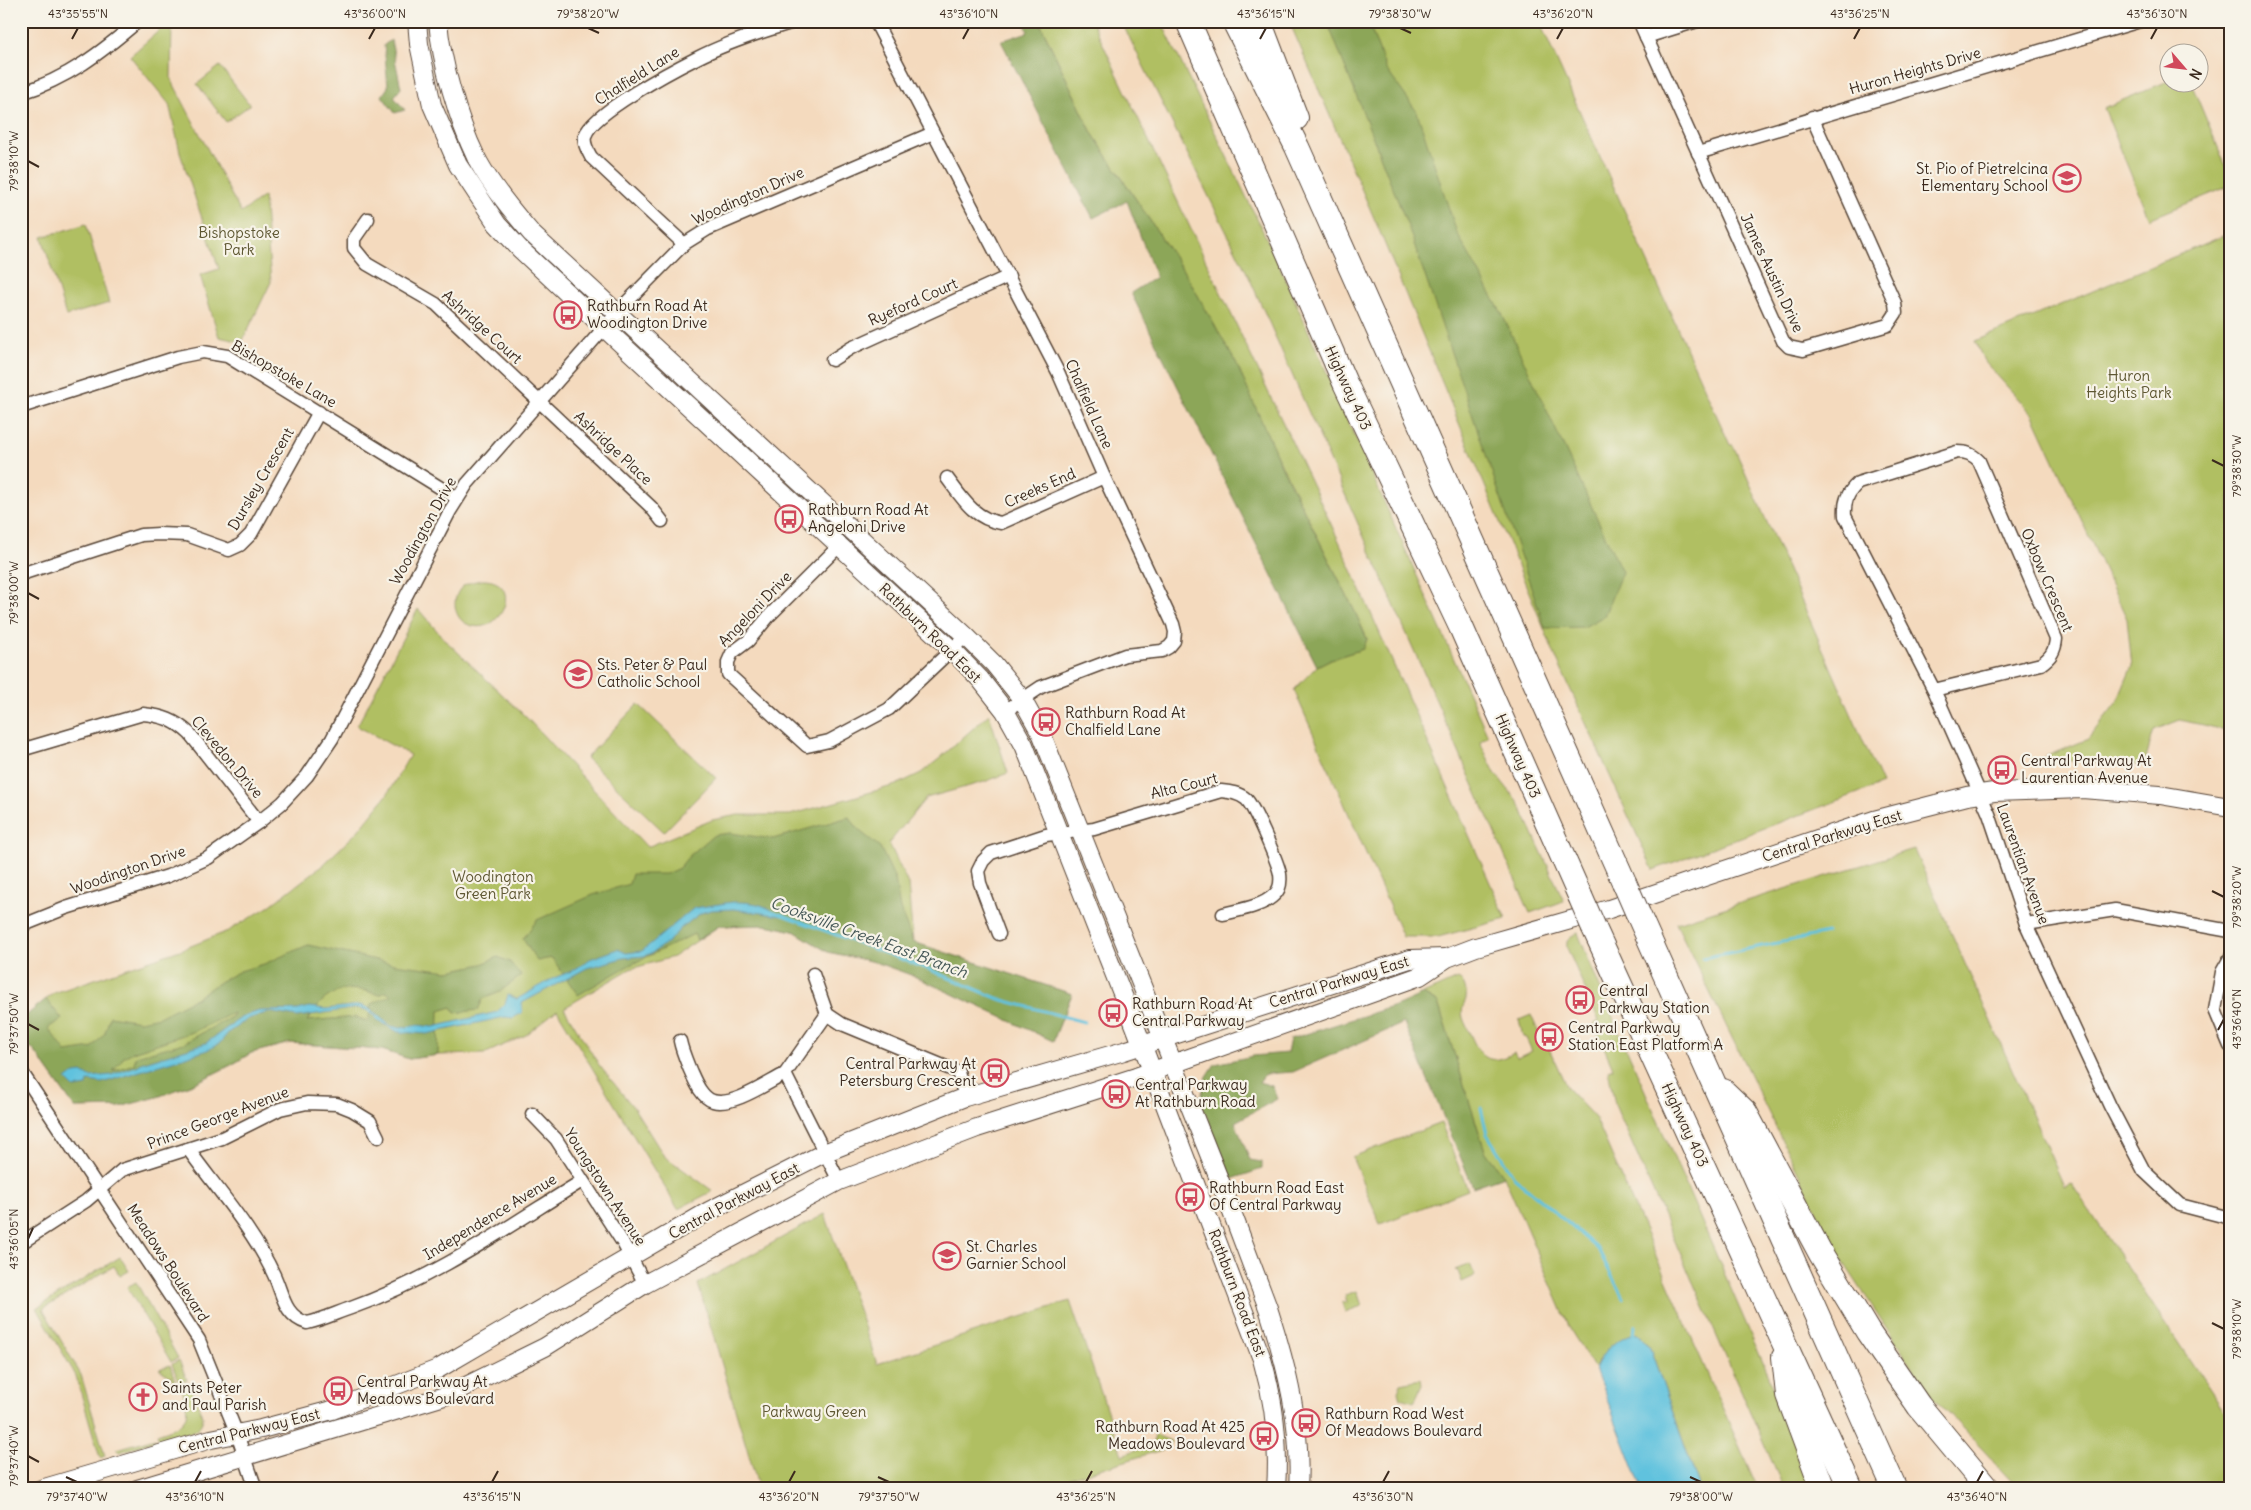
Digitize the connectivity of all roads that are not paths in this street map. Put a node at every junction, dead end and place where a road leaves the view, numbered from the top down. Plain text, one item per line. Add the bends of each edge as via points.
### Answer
1 (138, 21) edge
2 (417, 21) edge
3 (438, 21) edge
4 (797, 21) edge
5 (875, 21) edge
6 (1171, 21) edge
7 (1188, 21) edge
8 (1234, 21) edge
9 (1259, 21) edge
10 (1639, 21) edge
11 (1697, 21) edge
12 (2140, 21) edge
13 (1646, 36) junction
14 (21, 93) edge
15 (1223, 101) junction
16 (1812, 117) junction
17 (933, 133) junction
18 (1297, 148) junction
19 (1698, 153) junction
20 (368, 219) dead end
21 (684, 244) junction
22 (1009, 276) junction
23 (618, 312) junction
24 (604, 328) junction
25 (832, 360) dead end
26 (540, 401) junction
27 (21, 407) edge
28 (319, 412) junction
29 (1950, 456) joint
30 (1104, 477) junction
31 (947, 478) dead end
32 (458, 498) junction
33 (662, 521) dead end
34 (839, 546) junction
35 (21, 574) edge
36 (966, 636) junction
37 (952, 650) junction
38 (1934, 690) junction
39 (1022, 699) junction
40 (1005, 711) junction
41 (21, 750) edge
42 (1980, 794) junction
43 (2230, 807) edge
44 (259, 822) junction
45 (1082, 831) junction
46 (1060, 834) junction
47 (1223, 914) dead end
48 (2026, 924) junction
49 (21, 926) edge
50 (2230, 931) edge
51 (1000, 934) dead end
52 (1447, 958) junction
53 (2230, 958) edge
54 (813, 974) dead end
55 (827, 1014) junction
56 (1163, 1038) junction
57 (680, 1041) dead end
58 (1142, 1045) junction
59 (2230, 1046) edge
60 (1173, 1063) junction
61 (21, 1071) edge
62 (1152, 1071) junction
63 (785, 1074) junction
64 (1712, 1080) junction
65 (965, 1098) junction
66 (532, 1114) dead end
67 (378, 1137) dead end
68 (188, 1149) junction
69 (824, 1154) junction
70 (582, 1181) junction
71 (839, 1181) junction
72 (101, 1188) junction
73 (2230, 1218) edge
74 (21, 1242) edge
75 (631, 1257) junction
76 (645, 1284) junction
77 (1781, 1333) junction
78 (237, 1434) junction
79 (245, 1457) junction
80 (40, 1489) edge
81 (137, 1489) edge
82 (256, 1489) edge
83 (1276, 1489) edge
84 (1298, 1489) edge
85 (1823, 1489) edge
86 (1851, 1489) edge
87 (1894, 1489) edge
88 (1988, 1489) edge

1 - 14 street via 94,58 40,87
2 - 24 street, Rathburn Road East via 432,105 458,165 497,224
3 - 23 street, Rathburn Road East via 439,38 456,106 476,157 512,211 532,234
4 - 21 street, Chalfield Lane via 697,58 619,103 590,126 585,146 591,157
5 - 17 street, Chalfield Lane
6 - 15 highway via 1187,55
7 - 15 highway, Highway 403
8 - 18 highway
9 - 18 highway via 1296,114
10 - 13 street, James Austin Drive
11 - 13 street
12 - 16 street, Huron Heights Drive
13 - 19 street, James Austin Drive
15 - 77 highway, Highway 403, bridge via 1345,383 1461,628 1594,928
16 - 19 street, Huron Heights Drive
16 - 19 street, James Austin Drive via 1895,303 1896,313 1888,325 1855,336 1803,350 1789,347
17 - 21 street, Woodington Drive via 708,229
17 - 22 street, Chalfield Lane
18 - 64 highway, bridge
20 - 26 street, Ashridge Court via 354,239 354,248 367,264 436,304
21 - 23 street, Woodington Drive
22 - 25 street, Ryeford Court via 851,348
22 - 30 street, Chalfield Lane via 1058,372
23 - 24 street, Woodington Drive
23 - 36 street, Rathburn Road East
24 - 26 street, Woodington Drive
24 - 34 street, Rathburn Road East
26 - 32 street, Woodington Drive
26 - 33 street, Ashridge Place
27 - 28 street, Bishopstoke Lane via 178,356 203,352 227,356
28 - 32 street, Bishopstoke Lane
28 - 35 street, Dursley Crescent via 251,534 240,546 229,550 187,535 141,536
29 - 38 street, Laurentian Avenue via 1858,483 1847,496 1845,505 1845,516
29 - 38 street, Oxbow Crescent via 1966,452 1980,462 2056,639 2055,650 2041,664
30 - 31 street, Creeks End via 1001,523 979,516
30 - 39 street, Chalfield Lane via 1174,624 1174,641 1162,651 1125,655 1041,687
32 - 44 street, Woodington Drive via 320,759 282,803
34 - 37 street, Rathburn Road East
34 - 37 street, Angeloni Drive via 748,641 732,653 728,662 728,674 797,738 807,746 830,741 889,709
36 - 37 street, Angeloni Drive
36 - 39 street, Rathburn Road East
37 - 40 street, Rathburn Road East
38 - 42 street, Laurentian Avenue
39 - 40 street, Chalfield Lane
39 - 45 street, Rathburn Road East via 1042,735
40 - 46 street, Rathburn Road East via 1024,745
41 - 44 street, Clevedon Drive via 143,714 162,716 190,734
42 - 43 street, Central Parkway East via 2082,789 2160,795
42 - 48 street, Laurentian Avenue
42 - 52 street, Central Parkway East via 1874,820 1609,909
44 - 49 street, Woodington Drive via 208,858 168,876 66,908
45 - 46 street, Alta Court
45 - 47 street, Alta Court via 1221,791 1237,794 1247,800 1254,811 1280,872 1280,885 1264,902
45 - 56 street, Rathburn Road East
46 - 51 street, Alta Court via 1046,835 991,853 983,861 978,871 980,883
46 - 58 street, Rathburn Road East
48 - 50 street via 2115,910
48 - 73 street, Laurentian Avenue via 2110,1106 2144,1171 2180,1204
52 - 56 street, Central Parkway East via 1410,959
52 - 60 street, Central Parkway East via 1420,976
53 - 59 street via 2222,972 2215,1010
54 - 55 street
55 - 63 street
55 - 65 street via 842,1024 958,1072
56 - 58 street, Central Parkway East
56 - 60 street, Rathburn Road East
57 - 63 street via 695,1081 703,1094 713,1101 744,1096
58 - 62 street, Rathburn Road East
58 - 65 street, Central Parkway East
60 - 62 street, Central Parkway East
60 - 84 street, Rathburn Road East via 1268,1308 1282,1353 1297,1428
61 - 72 street, Meadows Boulevard
62 - 71 street, Central Parkway East via 977,1128
62 - 83 street, Rathburn Road East via 1262,1359 1270,1387
63 - 69 street
64 - 87 highway
64 - 88 highway via 1745,1112 1821,1254 1868,1332 1919,1406
65 - 69 street, Central Parkway East
66 - 70 street, Youngstown Avenue via 556,1139
67 - 68 street, Prince George Avenue via 370,1121 352,1110 337,1104 307,1103 280,1109 222,1138
68 - 70 street, Independence Avenue via 260,1248 287,1310 307,1322 374,1300 443,1266
68 - 72 street, Prince George Avenue via 122,1170
69 - 71 street
69 - 75 street, Central Parkway East via 709,1211
70 - 75 street, Youngstown Avenue
71 - 76 street, Central Parkway East
72 - 74 street, Prince George Avenue via 78,1207
72 - 78 street, Meadows Boulevard via 199,1340
75 - 76 street, Youngstown Avenue
75 - 78 street, Central Parkway East via 438,1369 332,1410
76 - 79 street, Central Parkway East via 545,1347 448,1395
77 - 85 highway via 1788,1395
77 - 86 highway, Highway 403
78 - 79 street, Meadows Boulevard
78 - 80 street, Central Parkway East
79 - 81 street, Central Parkway East
79 - 82 street, Meadows Boulevard

